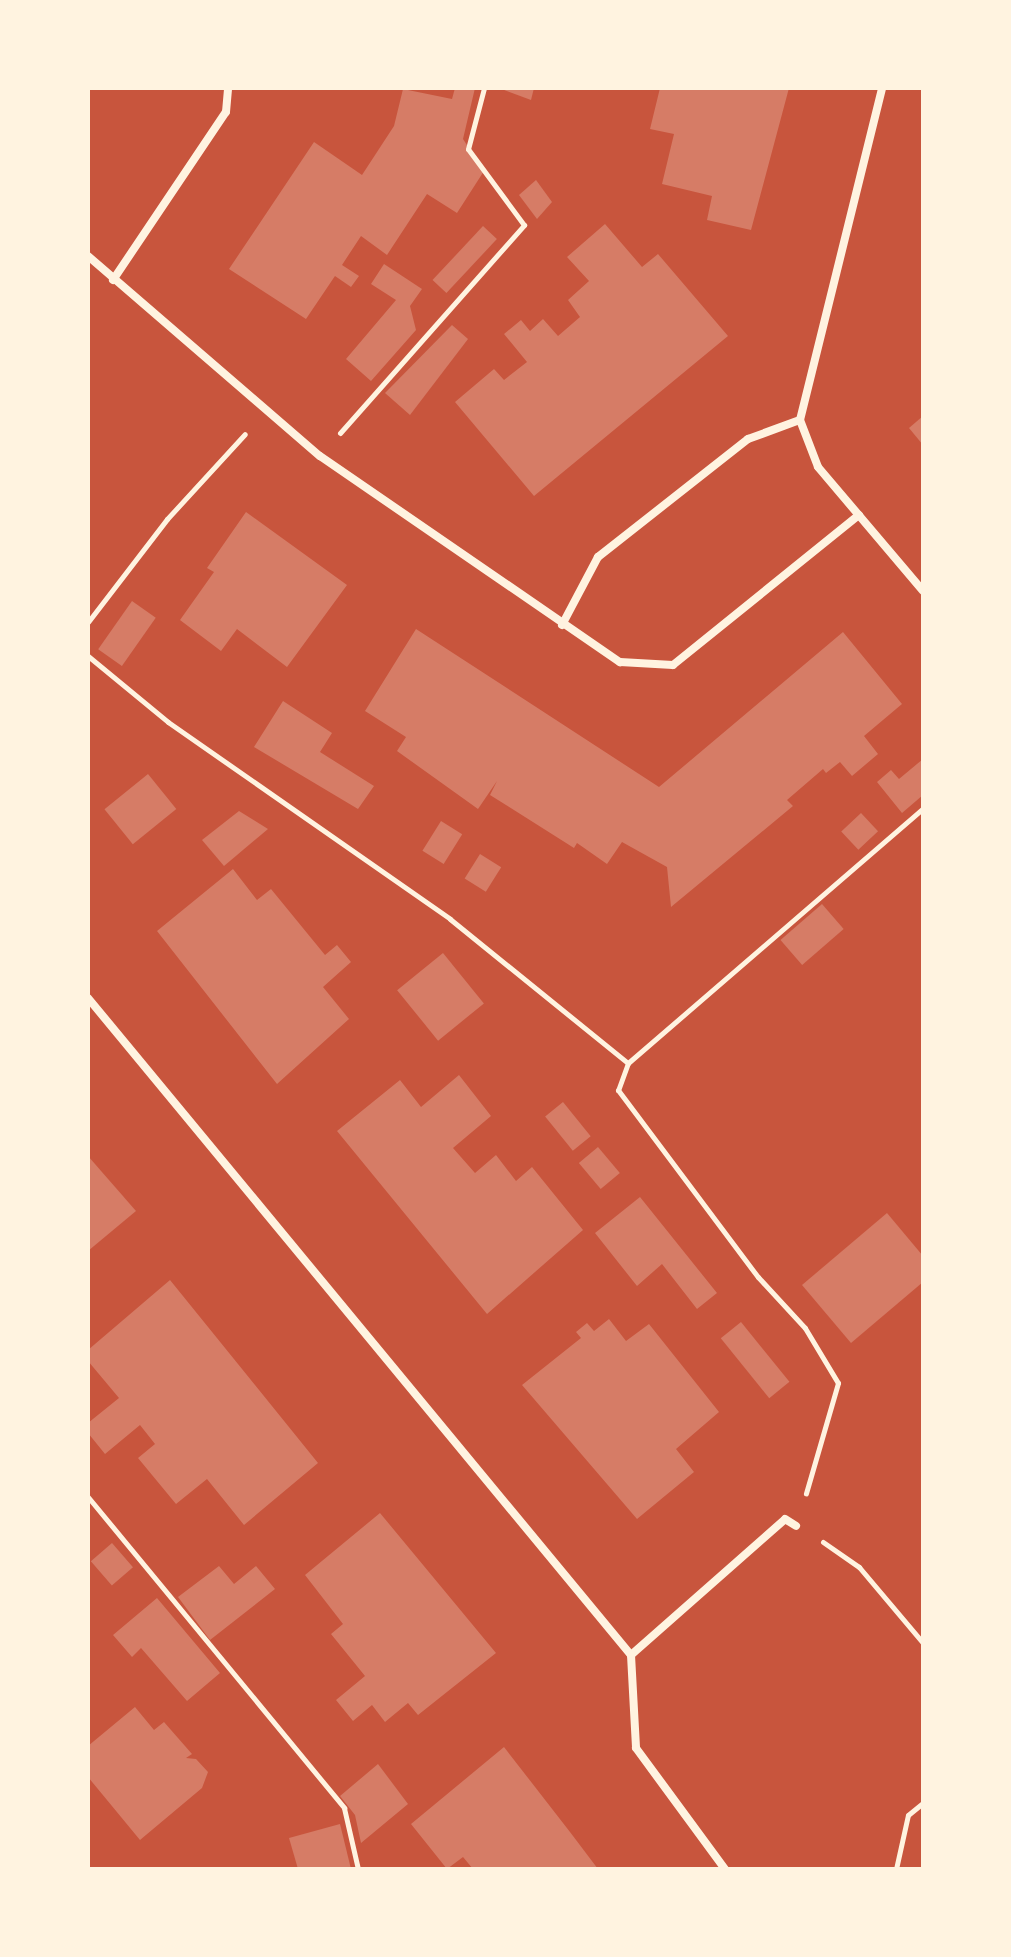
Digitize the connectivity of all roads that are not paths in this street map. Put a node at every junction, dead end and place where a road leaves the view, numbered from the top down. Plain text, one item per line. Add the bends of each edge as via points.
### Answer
1 (228, 88) edge
2 (882, 88) edge
3 (88, 256) edge
4 (113, 280) junction
5 (800, 420) junction
6 (859, 515) junction
7 (923, 591) edge
8 (562, 625) junction
9 (88, 998) edge
10 (796, 1526) road end
11 (631, 1655) junction
12 (725, 1869) edge

1 - 4 street via 226,112
2 - 5 street
3 - 4 street
4 - 8 street via 320,456
5 - 6 street via 818,467
5 - 8 street via 748,439 598,557
6 - 7 street
6 - 8 street via 673,665 620,662
9 - 11 street
10 - 11 street via 785,1519
11 - 12 street via 636,1748

